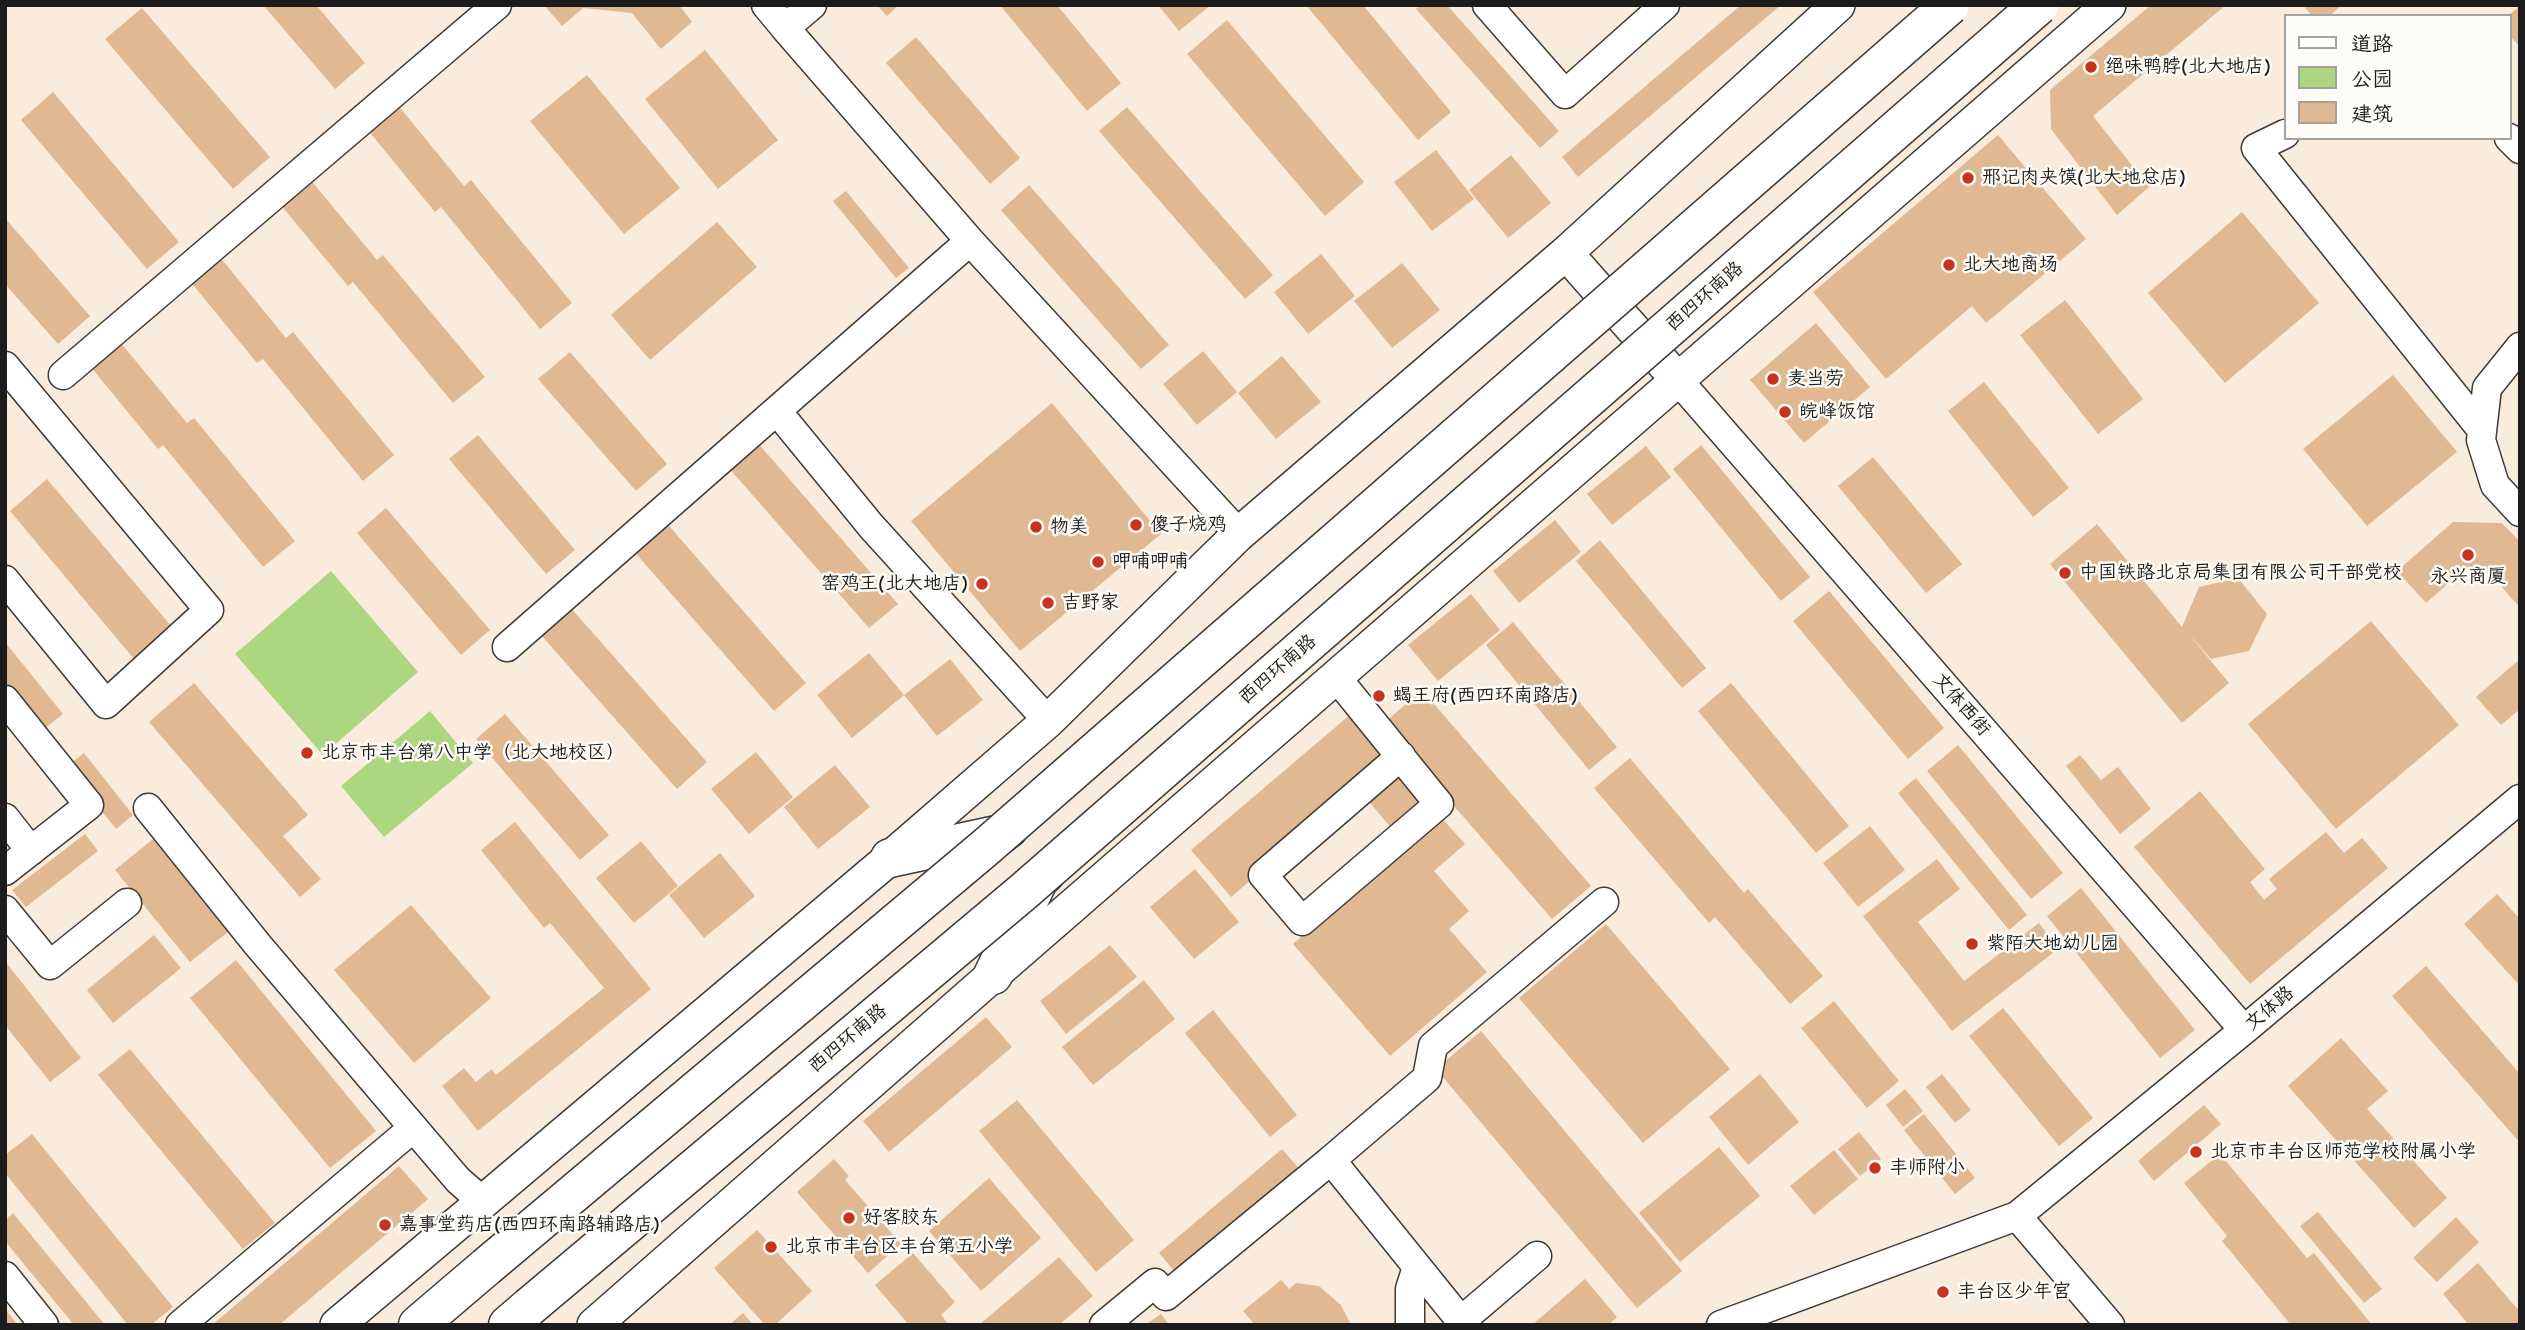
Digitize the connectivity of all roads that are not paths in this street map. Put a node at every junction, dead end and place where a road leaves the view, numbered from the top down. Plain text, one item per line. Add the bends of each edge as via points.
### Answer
1 (497, 5) edge
2 (766, 5) edge
3 (812, 5) edge
4 (1487, 5) edge
5 (1665, 5) edge
6 (1838, 5) edge
7 (1950, 5) edge
8 (2039, 5) edge
9 (2109, 5) edge
10 (785, 28) junction
11 (2284, 135) edge
12 (970, 242) junction
13 (1566, 253) junction
14 (1611, 302) junction
15 (1649, 346) junction
16 (2520, 347) edge
17 (5, 366) edge
18 (63, 374) dead end
19 (1678, 380) junction
20 (777, 411) junction
21 (2482, 430) junction
22 (2520, 512) edge
23 (1239, 534) junction
24 (5, 580) edge
25 (507, 647) dead end
26 (1336, 677) junction
27 (5, 700) edge
28 (1048, 721) junction
29 (1401, 756) junction
30 (2520, 799) edge
31 (148, 808) dead end
32 (5, 818) edge
33 (31, 851) junction
34 (890, 858) junction
35 (5, 871) edge
36 (1604, 902) dead end
37 (127, 903) dead end
38 (5, 910) edge
39 (993, 975) junction
40 (2244, 1031) junction
41 (413, 1128) junction
42 (1331, 1160) junction
43 (482, 1202) junction
44 (2017, 1216) junction
45 (1537, 1256) dead end
46 (1417, 1266) junction
47 (5, 1276) edge
48 (518, 1316) edge
49 (44, 1325) edge
50 (180, 1325) edge
51 (337, 1325) edge
52 (418, 1325) edge
53 (594, 1325) edge
54 (1104, 1325) edge
55 (1410, 1325) edge
56 (1721, 1325) edge
57 (2110, 1325) edge

1 - 18 street
2 - 10 street
3 - 10 street
4 - 5 street via 1565,94
6 - 13 street
7 - 14 main road
7 - 52 main road, bridge via 986,847
8 - 15 main road, 西四环南路
8 - 48 main road, 西四环南路, bridge via 1023,892
9 - 19 street, 西四环南路
10 - 12 street
11 - 21 street via 2256,149
12 - 20 street
12 - 23 street
13 - 14 street
13 - 23 street
14 - 15 street
14 - 34 main road via 1001,834
15 - 19 street
15 - 39 main road, 西四环南路 via 1039,879
16 - 21 street via 2487,388
17 - 24 street via 209,610 106,704
19 - 26 street, 西四环南路
19 - 40 street, 文体西街
20 - 25 street
20 - 28 street via 871,526
21 - 22 street via 2495,485
23 - 28 street
26 - 29 street
26 - 39 street, 西四环南路
27 - 33 street via 89,805
28 - 34 street
29 - 29 street via 1439,804 1302,921 1262,875
30 - 40 street, 文体路
31 - 41 street
32 - 33 street
33 - 35 street
34 - 43 street
36 - 42 street via 1433,1046 1427,1078
37 - 38 street via 50,965
39 - 53 street, 西四环南路
40 - 44 street, 文体路
41 - 43 street
41 - 50 street
42 - 46 street
42 - 54 street via 1166,1296 1155,1283
43 - 51 street
44 - 56 street, 文体路
44 - 57 street
45 - 46 street via 1461,1321
46 - 55 street via 1410,1289
47 - 49 street

